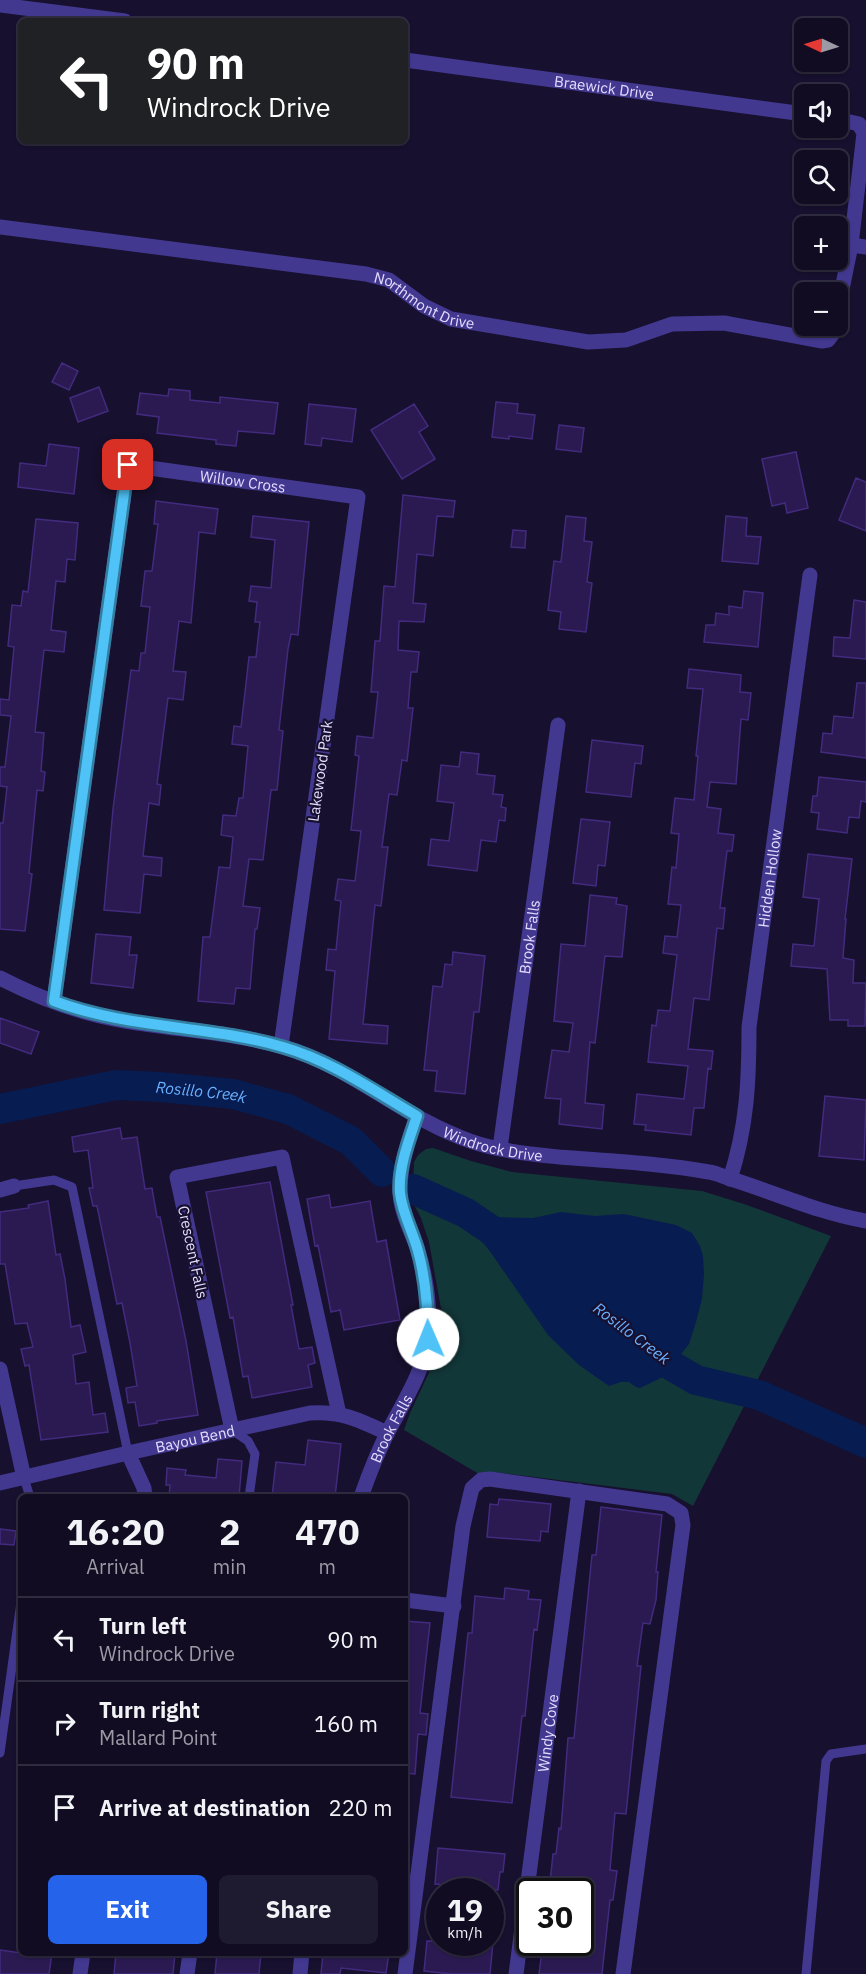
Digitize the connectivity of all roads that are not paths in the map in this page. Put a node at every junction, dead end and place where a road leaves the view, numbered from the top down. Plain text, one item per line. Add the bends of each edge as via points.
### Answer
1 (0, 5) edge
2 (102, 18) edge
3 (408, 60) edge
4 (794, 113) edge
5 (848, 122) edge
6 (860, 224) edge
7 (0, 227) edge
8 (858, 246) edge
9 (847, 282) edge
10 (794, 336) edge
11 (795, 336) edge
12 (831, 336) edge
13 (358, 496) joint
14 (810, 575) dead end
15 (558, 725) dead end
16 (0, 978) edge
17 (54, 1001) junction
18 (281, 1046) junction
19 (417, 1116) junction
20 (500, 1148) junction
21 (730, 1179) junction
22 (7, 1188) edge
23 (866, 1221) edge
24 (0, 1369) edge
25 (339, 1414) junction
26 (232, 1430) junction
27 (387, 1433) junction
28 (128, 1453) junction
29 (24, 1478) junction
30 (0, 1483) edge
31 (579, 1491) junction
32 (29, 1494) edge
33 (145, 1494) edge
34 (249, 1494) edge
35 (362, 1494) edge
36 (408, 1600) edge
37 (454, 1606) junction
38 (18, 1624) edge
39 (866, 1749) edge
40 (0, 1753) edge
41 (408, 1951) edge
42 (83, 1956) edge
43 (190, 1956) edge
44 (302, 1956) edge
45 (407, 1956) edge
46 (80, 1974) edge
47 (187, 1974) edge
48 (300, 1974) edge
49 (405, 1974) edge
50 (516, 1974) edge
51 (623, 1974) edge
52 (806, 1974) edge

1 - 2 street
3 - 4 street, Braewick Drive
5 - 6 street via 859,124 864,133
6 - 8 street
7 - 10 street, Northmont Drive via 366,274 389,280 424,306 451,319 588,342 626,340 672,324 724,323
8 - 9 street
11 - 12 street, Northmont Drive via 822,341
13 - 17 street, Willow Cross via 128,465
13 - 18 street, Lakewood Park
14 - 21 street, Hidden Hollow via 748,1027 748,1099
15 - 20 street, Brook Falls
16 - 17 street, Windrock Drive
17 - 18 street, Windrock Drive via 123,1021
18 - 19 street, Windrock Drive via 326,1063
19 - 20 street, Windrock Drive via 470,1141
19 - 27 street, Brook Falls via 405,1150 400,1192 428,1299 428,1339 418,1374
20 - 21 street, Windrock Drive via 712,1172
21 - 23 street, Windrock Drive via 821,1211
22 - 28 lane via 54,1180 72,1187
24 - 29 street
25 - 26 street, Bayou Bend via 310,1413
25 - 26 street, Crescent Falls via 282,1156 177,1177
25 - 27 street, Bayou Bend
26 - 28 street, Bayou Bend
26 - 34 lane via 248,1441 255,1454
27 - 35 street, Brook Falls
28 - 29 street, Bayou Bend
28 - 33 street
29 - 30 street, Bayou Bend
29 - 32 lane
31 - 37 street via 490,1479 481,1480 472,1488 463,1526
31 - 50 street, Windy Cove
31 - 51 street via 667,1504 681,1513
36 - 37 street
37 - 41 street
38 - 40 lane
39 - 52 lane via 831,1754 826,1761
42 - 46 street
43 - 47 street
44 - 48 street
45 - 49 street

